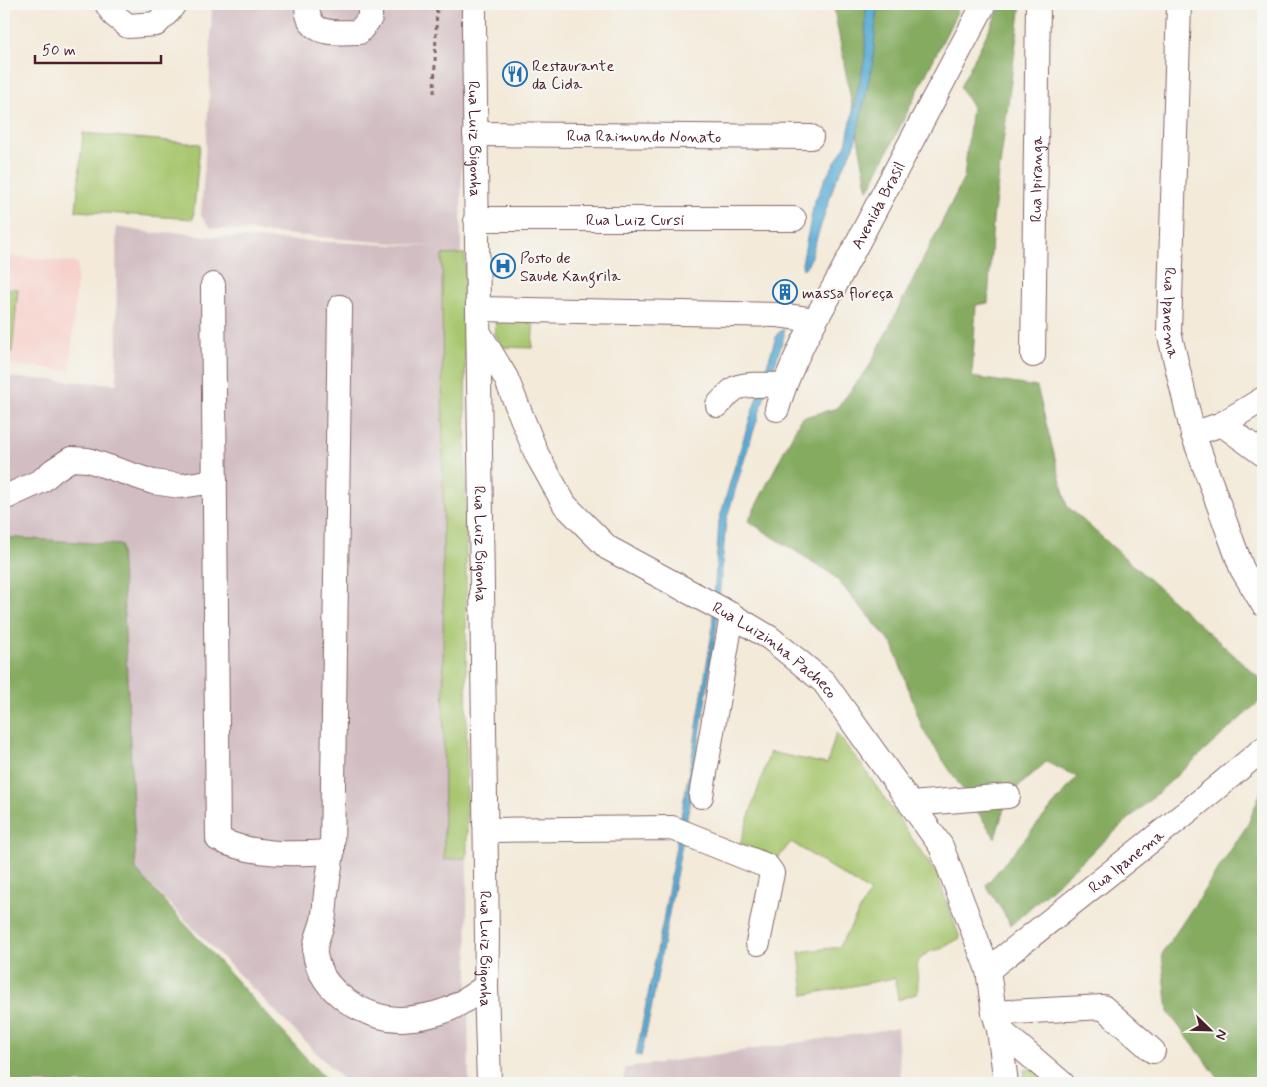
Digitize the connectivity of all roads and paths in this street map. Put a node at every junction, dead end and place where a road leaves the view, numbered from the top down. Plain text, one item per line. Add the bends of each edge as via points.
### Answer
1 (107, 4) edge
2 (174, 4) edge
3 (307, 4) edge
4 (370, 4) edge
5 (437, 4) edge
6 (474, 4) edge
7 (984, 4) edge
8 (1038, 4) edge
9 (1179, 4) edge
10 (434, 93) dead end
11 (475, 134) junction
12 (811, 137) dead end
13 (476, 219) junction
14 (794, 219) dead end
15 (213, 285) dead end
16 (340, 308) dead end
17 (478, 320) junction
18 (815, 320) junction
19 (1033, 355) dead end
20 (771, 385) junction
21 (1263, 399) edge
22 (718, 405) dead end
23 (777, 409) dead end
24 (1222, 424) junction
25 (1193, 434) junction
26 (1263, 454) edge
27 (215, 481) junction
28 (4, 498) edge
29 (1263, 604) edge
30 (732, 615) junction
31 (1263, 749) edge
32 (701, 796) dead end
33 (1008, 796) dead end
34 (911, 804) junction
35 (485, 823) junction
36 (332, 852) junction
37 (758, 943) dead end
38 (988, 970) junction
39 (486, 986) junction
40 (997, 1021) junction
41 (1153, 1051) dead end
42 (489, 1083) edge
43 (1004, 1083) edge
44 (1062, 1083) edge

1 - 2 street via 114,15 128,26 156,24
3 - 4 street via 312,24 324,32 359,32 370,18
5 - 10 path
6 - 11 street, Rua Luiz Bigonha
7 - 18 street, Avenida Brasil
8 - 19 street, Rua Ipiranga
9 - 25 street, Rua Ipanema via 1169,332
11 - 12 street, Rua Raimundo Nonato
11 - 13 street, Rua Luiz Bigonha
13 - 14 street, Rua Luiz Cursi
13 - 17 street, Rua Luiz Bigonha
15 - 27 street
16 - 36 street
17 - 18 street via 778,315
17 - 30 street, Rua Luizinha Pacheco via 537,455 565,505 608,548
17 - 35 street, Rua Luiz Bigonha
18 - 20 street, Avenida Brasil
20 - 22 street via 738,387
20 - 23 street, Avenida Brasil
21 - 24 street
24 - 25 street
24 - 26 street
25 - 29 street, Rua Ipanema via 1242,569
27 - 28 street via 181,486 153,482 88,460 71,459 41,481
27 - 36 street via 218,839 244,849 268,852
30 - 32 street
30 - 34 street, Rua Luizinha Pacheco via 770,638 824,682
31 - 38 street, Rua Ipanema
33 - 34 street
34 - 38 street, Rua Luizinha Pacheco via 941,846
35 - 37 street via 488,830 672,828 767,866 772,873
35 - 39 street, Rua Luiz Bigonha
36 - 39 street via 323,920 315,952 323,977 339,995 366,1011 402,1019 446,1011
38 - 40 street, Rua Luizinha Pacheco
39 - 42 street, Rua Luiz Bigonha
40 - 41 street via 1103,1007
40 - 43 street, Rua Luizinha Pacheco
40 - 44 street

